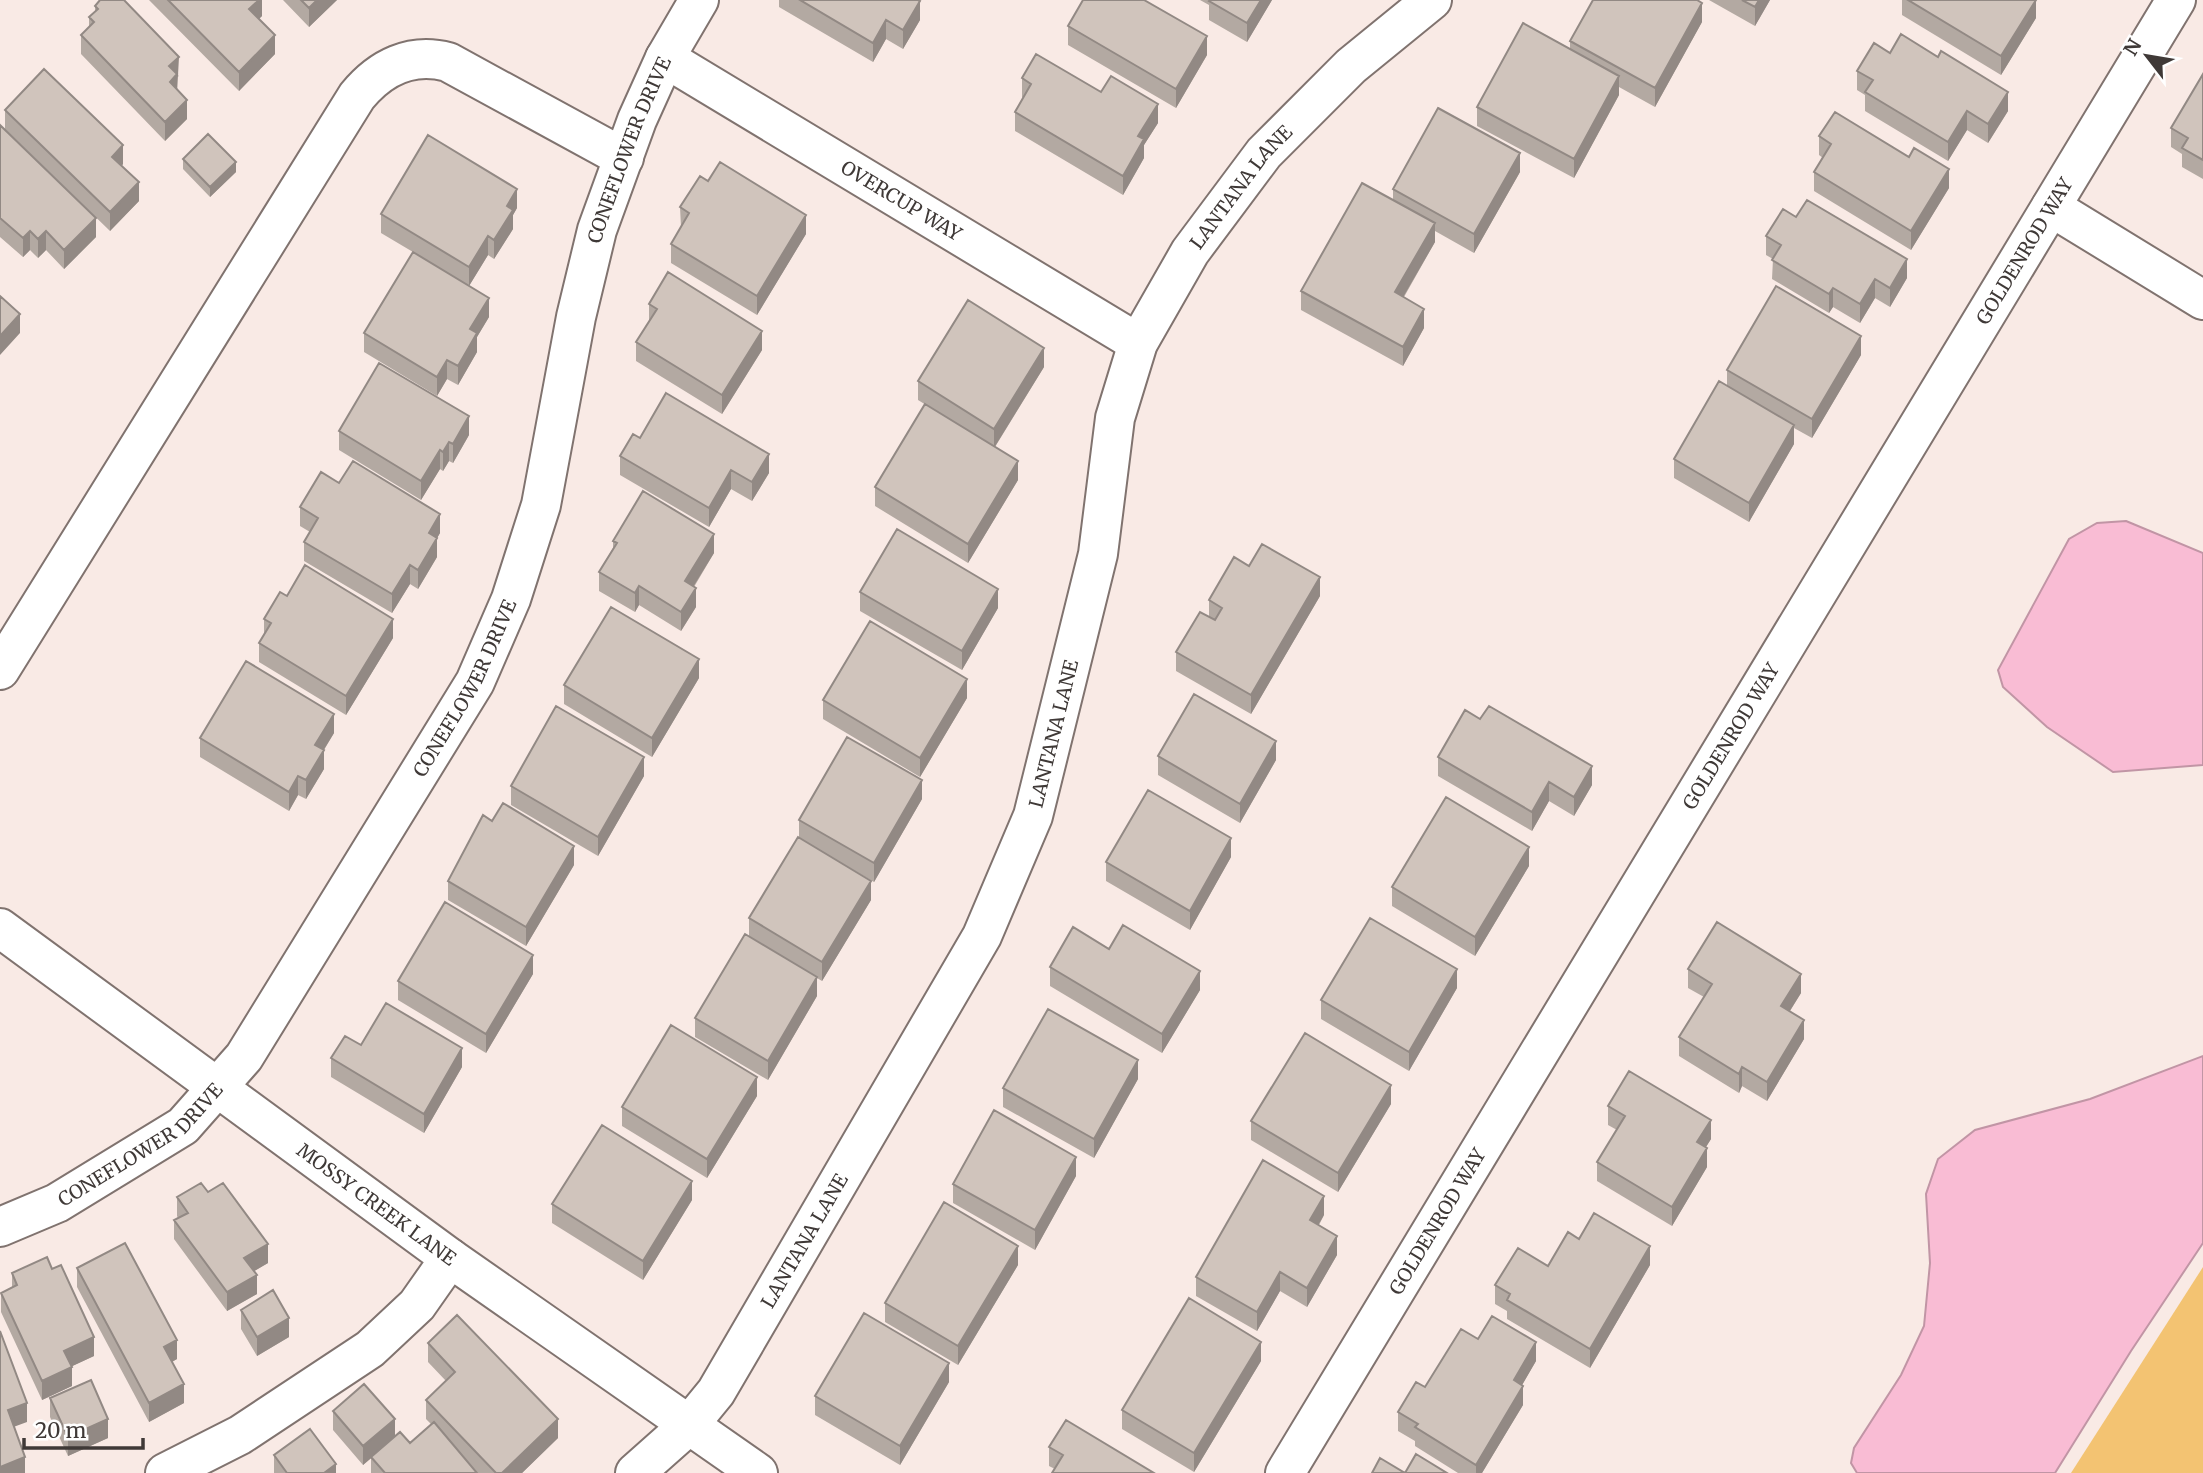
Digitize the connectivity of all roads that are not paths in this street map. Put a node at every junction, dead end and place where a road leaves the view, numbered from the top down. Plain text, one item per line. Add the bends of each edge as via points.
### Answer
1 (699, 0) edge
2 (1432, 0) edge
3 (2176, 0) edge
4 (665, 58) junction
5 (624, 158) junction
6 (2051, 207) junction
7 (2203, 300) edge
8 (1138, 343) junction
9 (0, 670) edge
10 (0, 928) edge
11 (217, 1087) junction
12 (0, 1227) edge
13 (450, 1258) junction
14 (689, 1425) junction
15 (165, 1473) edge
16 (635, 1473) edge
17 (758, 1473) edge
18 (1285, 1473) edge

1 - 4 street, CONEFLOWER DRIVE
2 - 8 street, LANTANA LANE via 1351,66 1265,153 1190,252
3 - 6 street, GOLDENROD WAY
4 - 5 street, CONEFLOWER DRIVE
4 - 8 street, OVERCUP WAY
5 - 9 street via 448,62 430,57 411,60 371,79
5 - 11 street, CONEFLOWER DRIVE via 597,230 576,317 541,505 511,599 475,682 244,1056
6 - 7 street
6 - 18 street, GOLDENROD WAY
8 - 14 street, LANTANA LANE via 1115,418 1098,554 1033,816 982,936 716,1392
10 - 11 street, MOSSY CREEK LANE
11 - 12 street, CONEFLOWER DRIVE via 183,1126 57,1203
11 - 13 street, MOSSY CREEK LANE
13 - 14 street, MOSSY CREEK LANE
13 - 15 street via 416,1305 370,1349 240,1435
14 - 16 street, LANTANA LANE
14 - 17 street, MOSSY CREEK LANE

